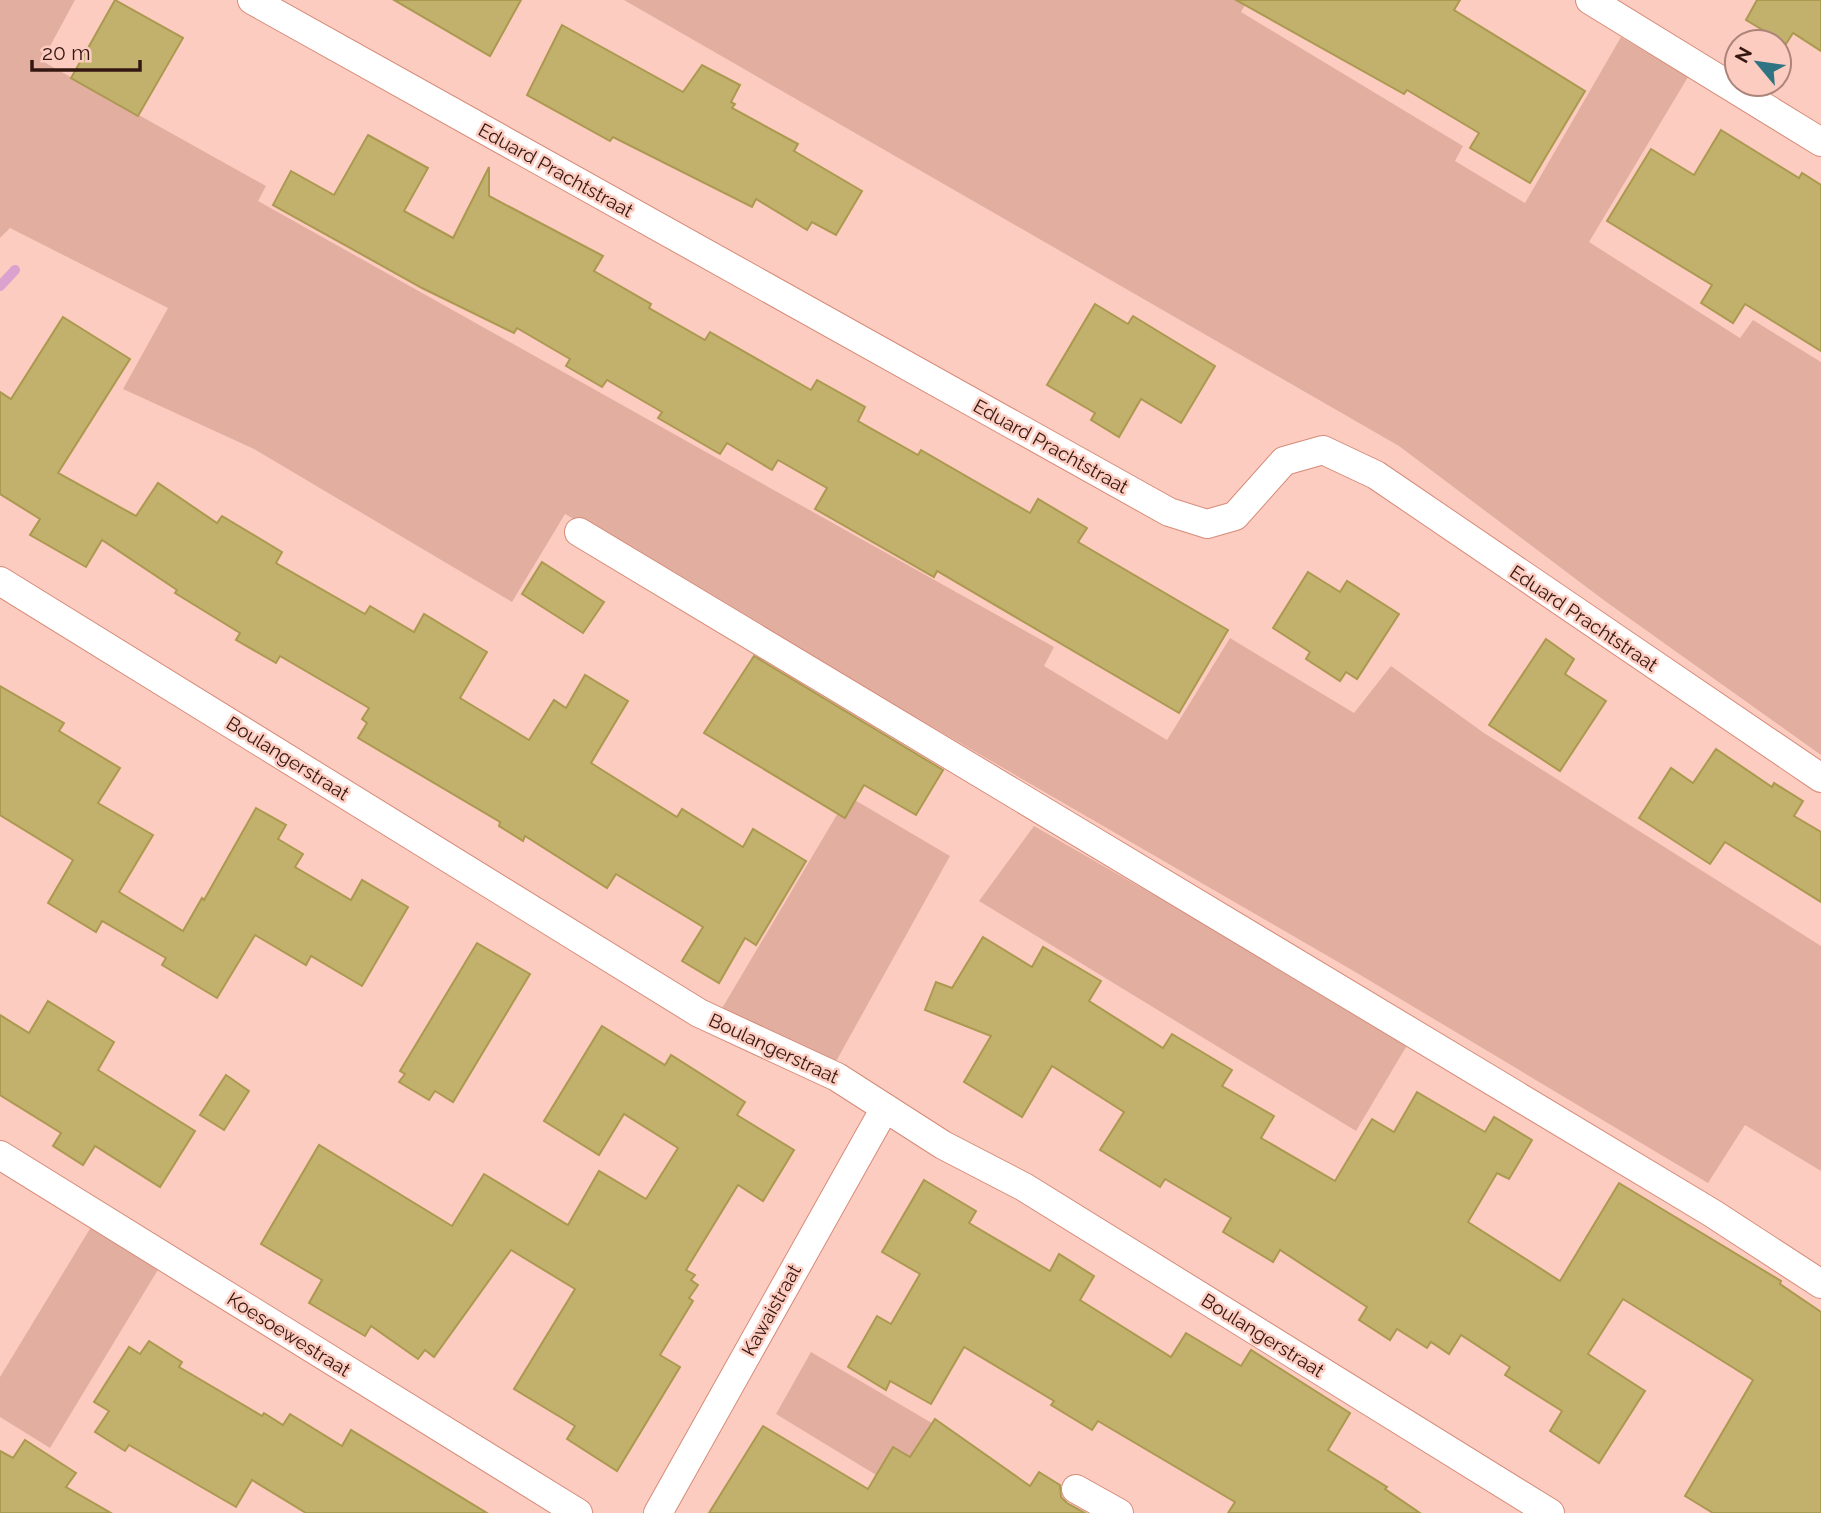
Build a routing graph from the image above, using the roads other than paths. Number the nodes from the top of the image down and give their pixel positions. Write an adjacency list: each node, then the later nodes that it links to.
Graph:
1 (252, 0): 6 (street, Eduard Prachtstraat)
2 (1590, 0): 3 (street)
3 (1821, 142)
4 (579, 532): 9 (street)
5 (0, 581): 7 (street, Boulangerstraat)
6 (1821, 778)
7 (885, 1108): 12 (street, Kawaistraat); 14 (street, Boulangerstraat)
8 (0, 1155): 11 (street, Koesoewestraat)
9 (1821, 1284)
10 (1076, 1489): 13 (street)
11 (578, 1513)
12 (658, 1513)
13 (1119, 1513)
14 (1550, 1513)

